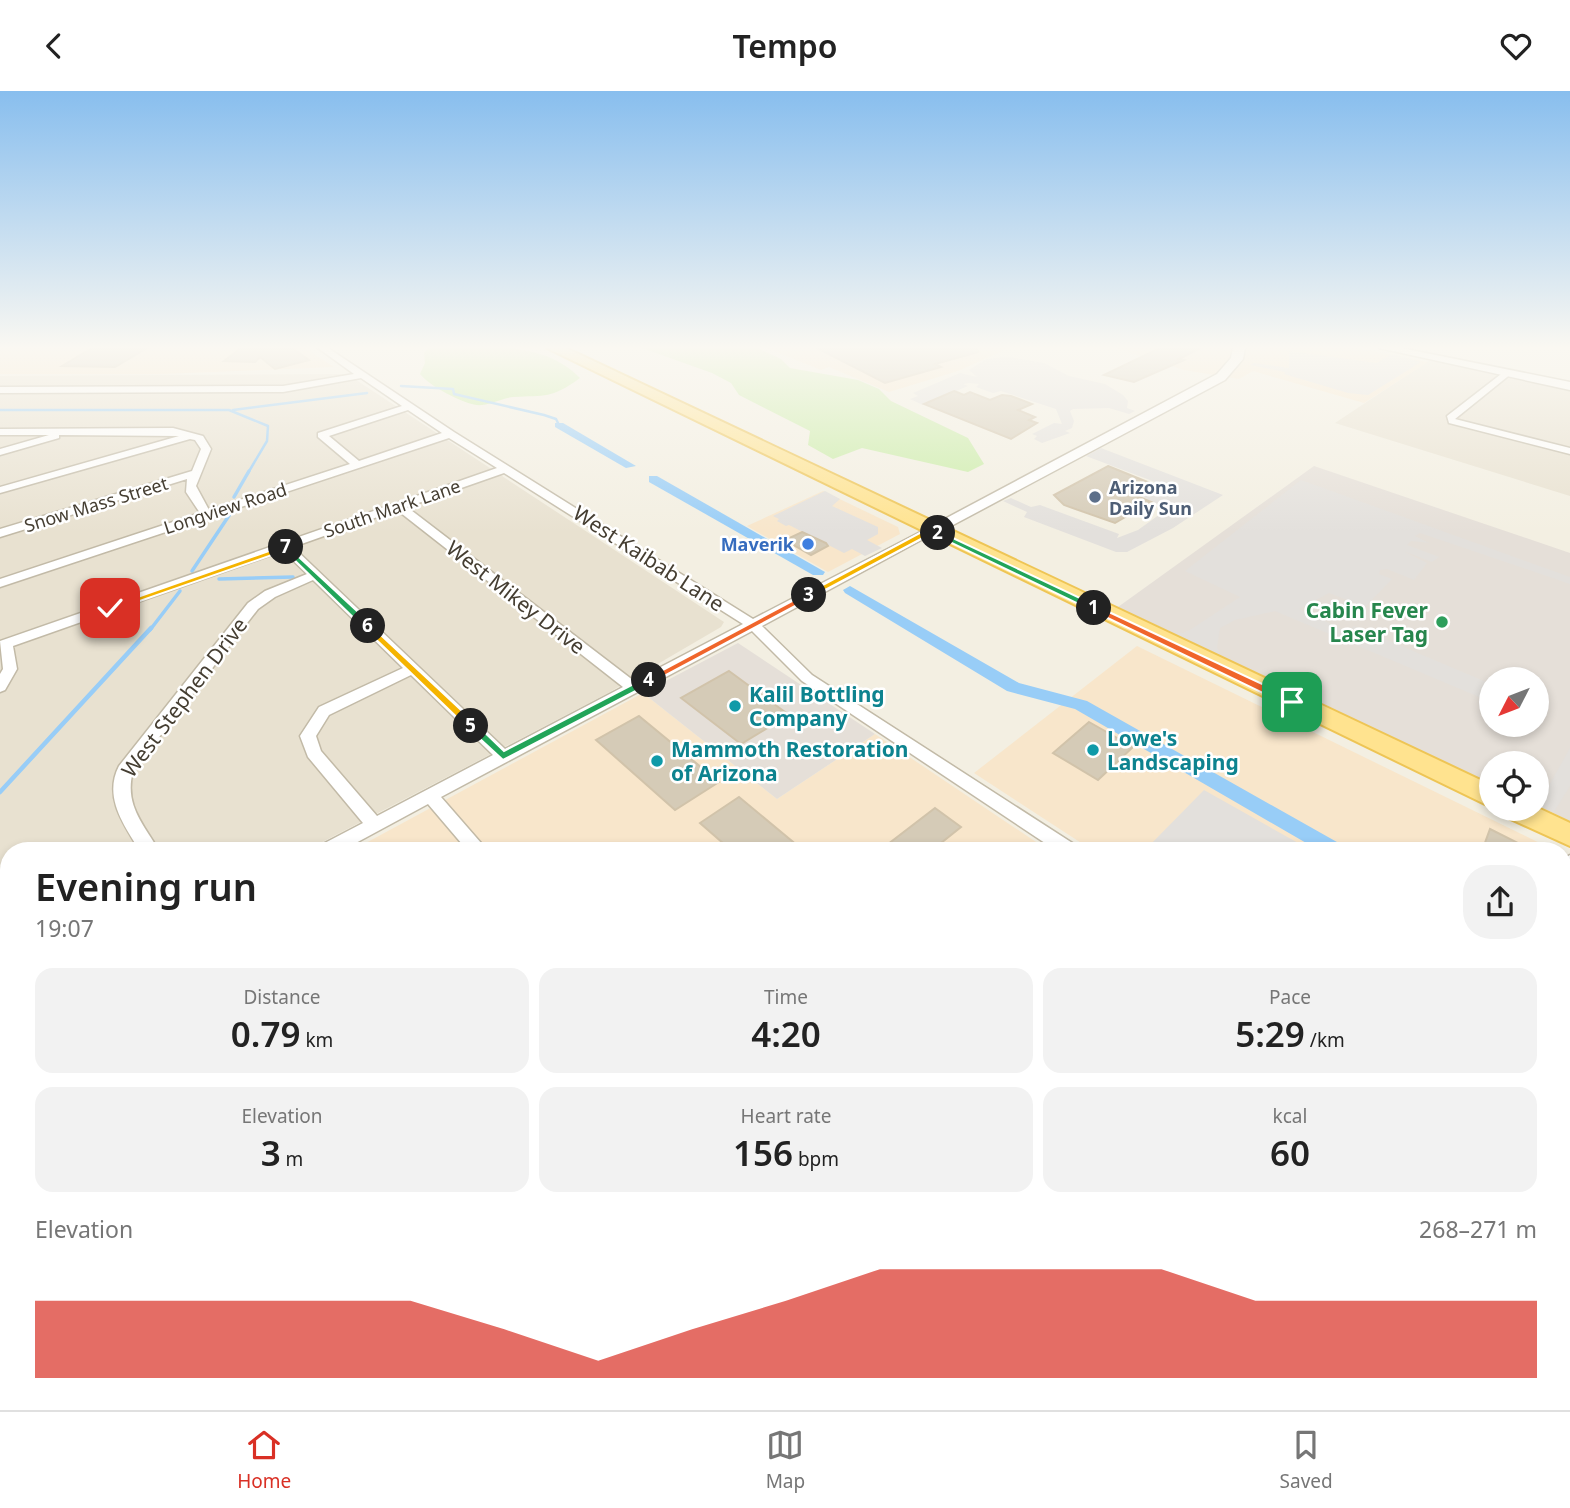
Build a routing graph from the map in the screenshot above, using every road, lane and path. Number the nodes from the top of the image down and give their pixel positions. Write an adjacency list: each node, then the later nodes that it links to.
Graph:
1 (401, 410): 12 (street)
2 (413, 410): 8 (street, West Kaibab Lane)
3 (682, 410): 18 (main road)
4 (1160, 410): 18 (street)
5 (1461, 410): 10 (street)
6 (61, 431): 7 (street); 9 (street); 11 (street)
7 (0, 432)
8 (450, 434): 12 (street, Longview Road); 13 (street, West Kaibab Lane)
9 (191, 435): 14 (street); 15 (street)
10 (1570, 451)
11 (0, 453)
12 (357, 464): 17 (street, Longview Road)
13 (507, 468): 16 (street, South Mark Lane); 23 (street, West Kaibab Lane)
14 (193, 474): 17 (street); 19 (street, Snow Mass Street)
15 (0, 490)
16 (399, 506): 20 (street, South Mark Lane); 27 (street, West Mikey Drive)
17 (206, 514): 22 (street, Longview Road)
18 (932, 530): 23 (street); 29 (main road)
19 (0, 533)
20 (285, 546): 21 (street); 24 (street, South Mark Lane)
21 (315, 575): 25 (street); 34 (street, West Stephen Drive)
22 (0, 583)
23 (753, 625): 27 (street); 37 (street, West Kaibab Lane)
24 (3, 645): 26 (street)
25 (412, 669): 28 (street); 32 (street)
26 (0, 687)
27 (634, 688): 28 (street)
28 (503, 756): 30 (street)
29 (1479, 791)
30 (430, 795): 32 (street); 36 (street)
31 (1540, 821): 33 (main road)
32 (374, 824): 35 (street)
33 (1570, 835)
34 (145, 842)
35 (341, 842)
36 (471, 842)
37 (1057, 842)

